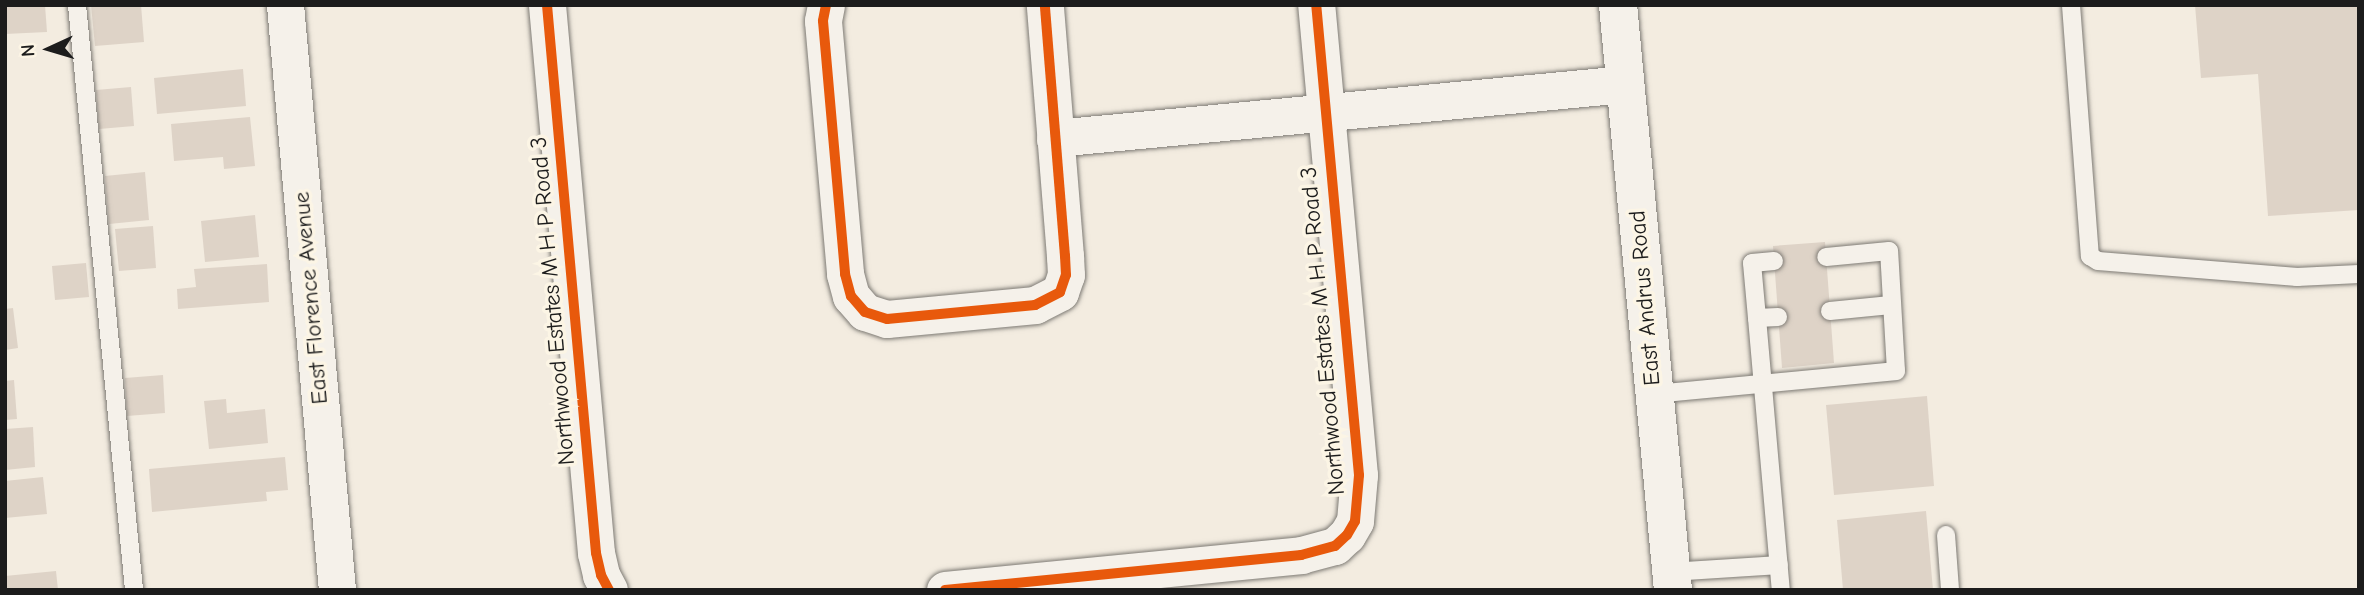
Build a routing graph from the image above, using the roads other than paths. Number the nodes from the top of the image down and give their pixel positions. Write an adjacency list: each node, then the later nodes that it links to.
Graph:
1 (77, 5): 24 (lane)
2 (285, 5): 25 (street, East Florence Avenue)
3 (547, 5): 26 (street, Northwood Estates M H P Road 3)
4 (826, 5): 11 (street)
5 (1045, 5): 11 (street)
6 (1316, 5): 10 (street, Northwood Estates M H P Road 3)
7 (1618, 5): 9 (street, East Andrus Road)
8 (2071, 5): 14 (lane)
9 (1625, 84): 10 (street); 20 (street, East Andrus Road)
10 (1326, 110): 11 (street); 27 (street, Northwood Estates M H P Road 3)
11 (1055, 138)
12 (1826, 257): 15 (lane)
13 (1774, 261): 18 (lane)
14 (2359, 274)
15 (1891, 306): 16 (lane); 19 (lane)
16 (1830, 311)
17 (1778, 317): 18 (lane)
18 (1757, 318): 19 (lane)
19 (1764, 383): 20 (lane); 22 (lane)
20 (1654, 394): 23 (street, East Andrus Road)
21 (1946, 535): 29 (lane)
22 (1779, 565): 23 (lane); 28 (lane)
23 (1672, 581)
24 (134, 590)
25 (337, 590)
26 (609, 590)
27 (944, 590)
28 (1782, 590)
29 (1950, 590)

